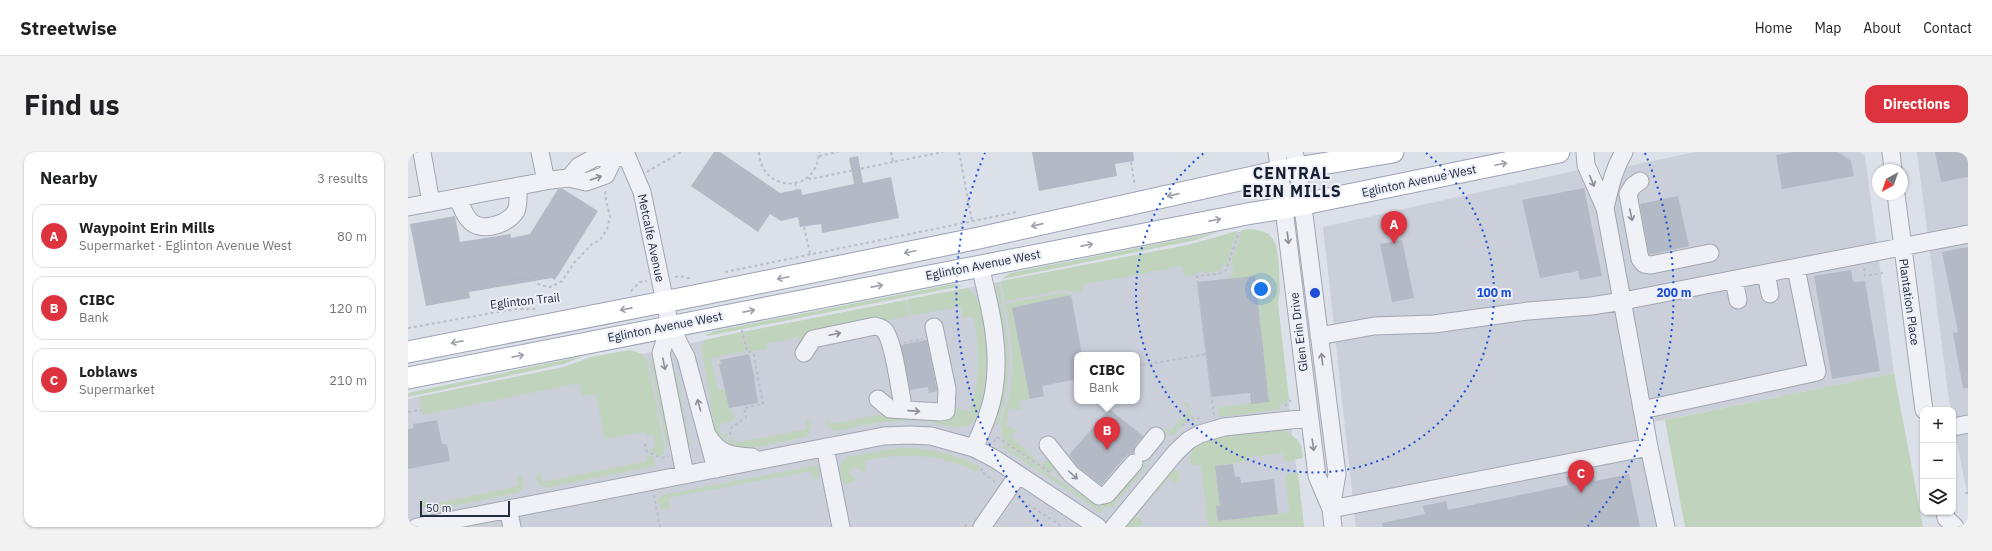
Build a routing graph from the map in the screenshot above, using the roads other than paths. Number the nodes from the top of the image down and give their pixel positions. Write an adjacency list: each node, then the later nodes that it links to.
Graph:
1 (422, 152): 16 (street)
2 (540, 152): 11 (street)
3 (1393, 152): 9 (main road, Eglinton Avenue West)
4 (1558, 152): 17 (main road, Eglinton Avenue West, one-way to 4)
5 (1586, 152): 19 (street, one-way to 19)
6 (1624, 152): 19 (street)
7 (1890, 152): 10 (street)
8 (621, 155): 11 (street); 30 (street, Metcalfe Avenue)
9 (1287, 161): 17 (street, Glen Erin Drive); 30 (main road, Eglinton Avenue West, one-way to 30)
10 (1892, 164)
11 (546, 181): 13 (street)
12 (1640, 181): 22 (street, one-way to 22)
13 (518, 186): 14 (street); 14 (street)
14 (458, 198): 16 (street)
15 (1897, 200): 21 (street, Plantation Place)
16 (431, 203): 18 (street)
17 (1293, 206): 23 (main road, Eglinton Avenue West, one-way to 17); 33 (street, Glen Erin Drive); 41 (street, Glen Erin Drive, one-way to 41)
18 (408, 207)
19 (1605, 208): 29 (street)
20 (1968, 234): 21 (street)
21 (1902, 247): 24 (street); 39 (street, Plantation Place)
22 (1710, 254)
23 (980, 266): 31 (main road, Eglinton Avenue West, one-way to 23); 49 (street)
24 (1796, 268): 25 (street); 40 (street)
25 (1766, 273): 26 (street); 27 (street)
26 (1734, 280): 28 (street); 29 (street)
27 (1770, 294)
28 (1738, 300)
29 (1623, 301): 33 (street); 40 (street)
30 (665, 302): 31 (street, Metcalfe Avenue); 34 (main road, Eglinton Avenue West, one-way to 34)
31 (670, 326): 36 (main road, Eglinton Avenue West, one-way to 31); 44 (street, one-way to 31); 52 (street, one-way to 52)
32 (930, 333): 37 (street, one-way to 32)
33 (1320, 336): 55 (street, Glen Erin Drive, one-way to 33)
34 (408, 352)
35 (804, 353): 38 (street, one-way to 38)
36 (408, 378)
37 (878, 399)
38 (902, 400)
39 (1924, 407)
40 (1642, 410): 47 (street)
41 (1309, 418): 55 (street, Glen Erin Drive, one-way to 55); 61 (street)
42 (1968, 424): 43 (street)
43 (1956, 426)
44 (706, 432): 50 (street); 51 (street)
45 (1156, 436): 46 (street, one-way to 45)
46 (1048, 445)
47 (1649, 446): 55 (street); 63 (street)
48 (825, 448): 49 (street); 50 (street); 58 (street)
49 (974, 448): 53 (street)
50 (772, 458): 51 (street)
51 (716, 469): 52 (street)
52 (685, 475): 54 (street)
53 (1018, 475): 59 (street); 60 (street)
54 (508, 509): 56 (street); 57 (street)
55 (1331, 509): 62 (street, Glen Erin Drive)
56 (417, 527)
57 (512, 527)
58 (841, 527)
59 (982, 527)
60 (1098, 527)
61 (1114, 527)
62 (1333, 527)
63 (1666, 527)

